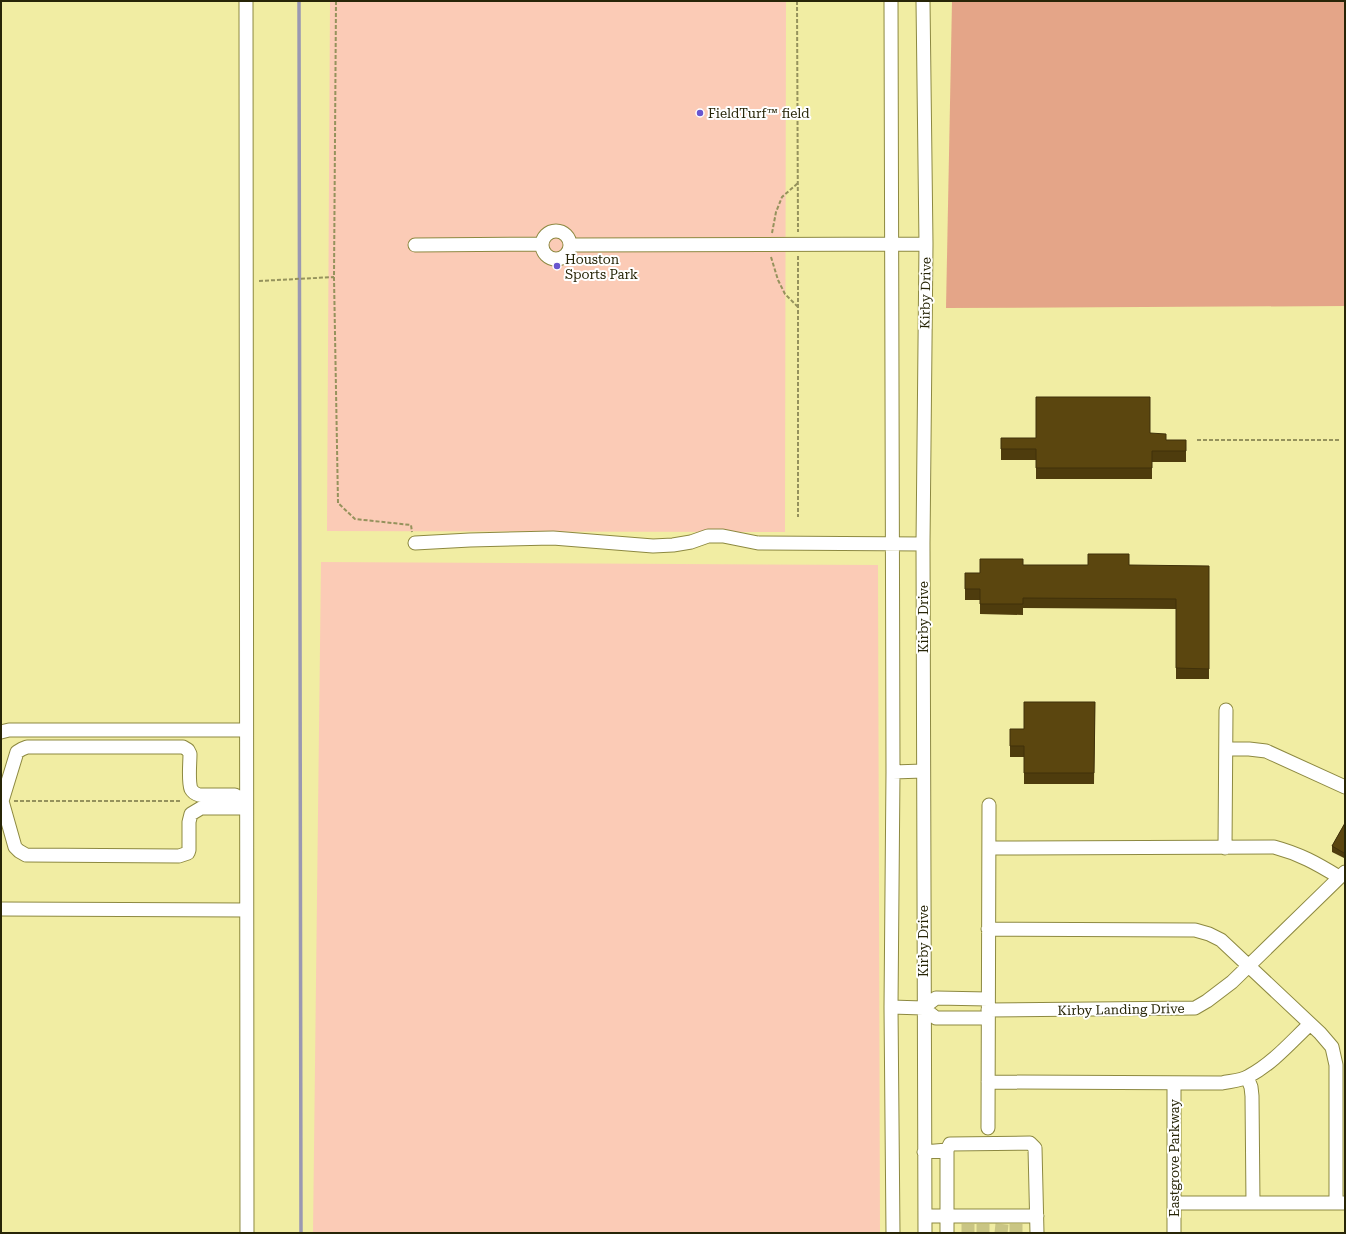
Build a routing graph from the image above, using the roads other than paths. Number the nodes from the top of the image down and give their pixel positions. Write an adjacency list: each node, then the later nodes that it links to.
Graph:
1 (246, 1): 13 (street)
2 (891, 1): 5 (street)
3 (923, 1): 6 (street, Kirby Drive)
4 (542, 244): 7 (street); 8 (street); 8 (street)
5 (892, 244): 6 (street); 8 (street); 10 (street)
6 (926, 244): 11 (street, Kirby Drive)
7 (415, 245)
8 (570, 245)
9 (415, 543): 10 (street)
10 (892, 544): 11 (street); 17 (street)
11 (923, 544): 16 (street, Kirby Drive)
12 (1226, 710): 15 (street)
13 (246, 730): 14 (street); 20 (street)
14 (1, 732)
15 (1226, 749): 18 (street); 23 (street)
16 (923, 771): 17 (street); 30 (street, Kirby Drive)
17 (893, 772): 29 (street)
18 (1345, 787)
19 (2, 801): 20 (street); 20 (street)
20 (244, 802): 26 (street)
21 (988, 805): 22 (street)
22 (988, 848): 23 (street); 27 (street)
23 (1225, 848): 24 (street)
24 (1342, 874): 28 (street, Kirby Landing Drive)
25 (1, 909): 26 (street)
26 (246, 910): 45 (street)
27 (988, 929): 28 (street); 31 (street)
28 (1248, 966): 31 (street, Kirby Landing Drive); 32 (street)
29 (891, 1008): 30 (street); 46 (street)
30 (923, 1008): 31 (street, Kirby Landing Drive); 31 (street, Kirby Landing Drive); 38 (street, Kirby Drive)
31 (988, 1009): 34 (street)
32 (1310, 1024): 33 (street); 41 (street)
33 (1247, 1077): 35 (street); 40 (street)
34 (988, 1082): 35 (street); 36 (street)
35 (1174, 1084): 39 (street, Eastgrove Parkway)
36 (988, 1128)
37 (947, 1150): 38 (street); 42 (street); 44 (street)
38 (924, 1152): 43 (street, Kirby Drive)
39 (1174, 1203): 40 (street); 50 (street, Eastgrove Parkway)
40 (1253, 1203): 41 (street)
41 (1341, 1203)
42 (947, 1215): 43 (street); 44 (street); 48 (street)
43 (924, 1216): 47 (street, Kirby Drive)
44 (1037, 1216): 49 (street)
45 (247, 1233)
46 (893, 1233)
47 (925, 1233)
48 (947, 1233)
49 (1037, 1233)
50 (1174, 1233)

